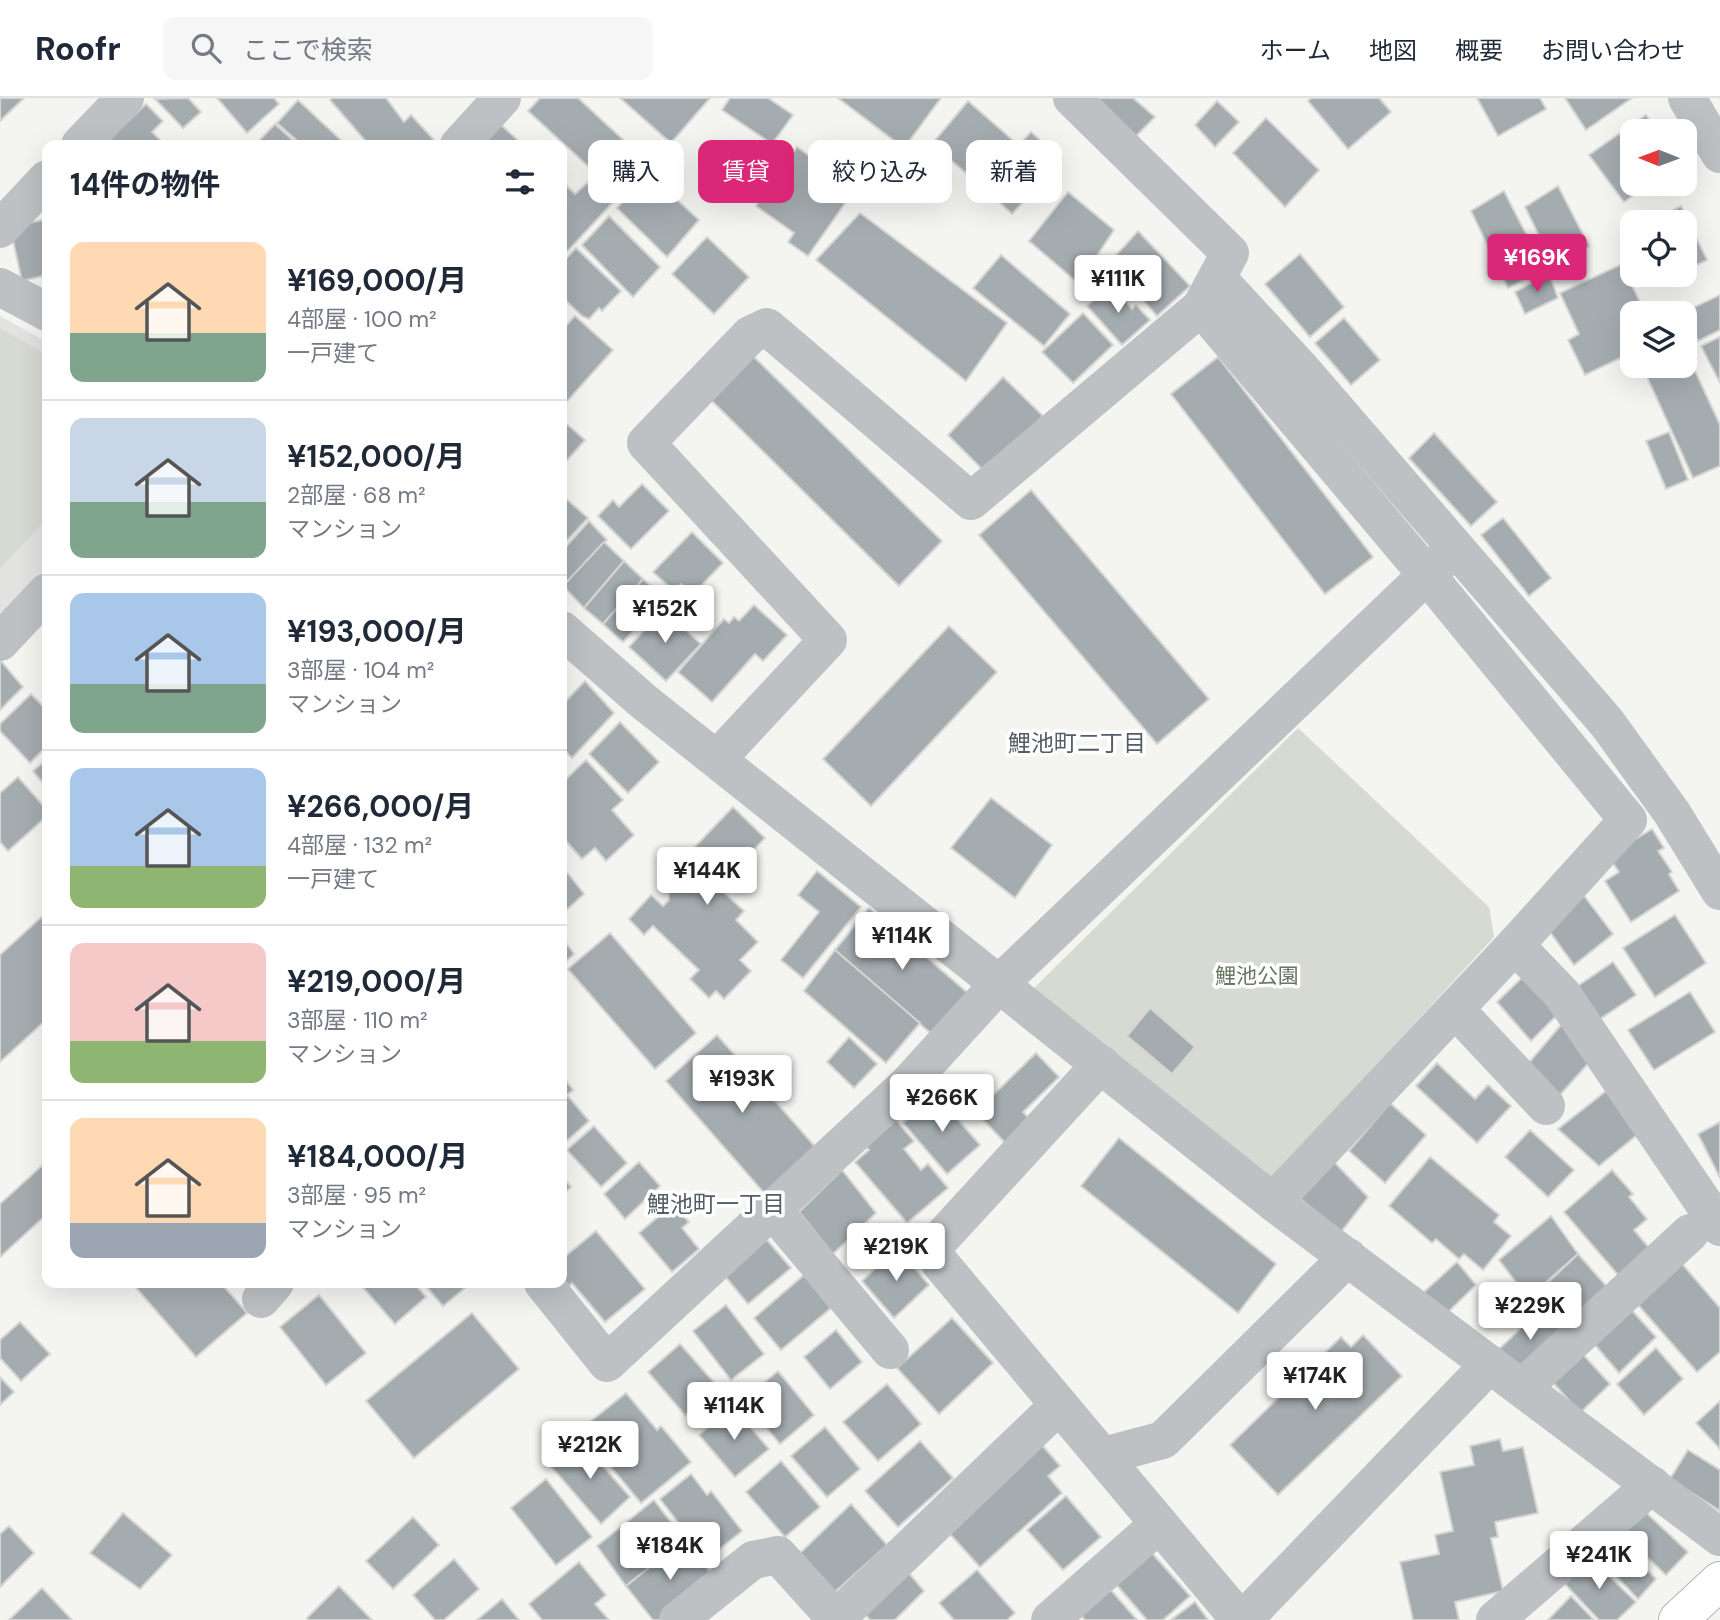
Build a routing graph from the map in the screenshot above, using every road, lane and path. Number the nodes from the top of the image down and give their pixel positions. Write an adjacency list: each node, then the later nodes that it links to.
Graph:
1 (125, 98): 5 (street)
2 (502, 98): 6 (street)
3 (1072, 98): 11 (street)
4 (1687, 98): 7 (street)
5 (85, 140)
6 (464, 140)
7 (1720, 154)
8 (42, 184): 9 (street)
9 (0, 229)
10 (0, 287): 12 (street)
11 (1209, 293): 13 (street); 14 (street); 18 (street)
12 (42, 310)
13 (1455, 548): 14 (street); 19 (street)
14 (1427, 575): 20 (street); 21 (street)
15 (42, 597): 17 (street)
16 (567, 634): 18 (street)
17 (0, 642)
18 (717, 760): 21 (street)
19 (1720, 891)
20 (1515, 945): 22 (street); 27 (street)
21 (999, 984): 23 (street); 26 (street)
22 (1455, 1009): 24 (street); 25 (street)
23 (1101, 1064): 25 (street); 33 (street)
24 (1546, 1106)
25 (1273, 1202): 28 (street)
26 (772, 1209): 29 (street); 30 (street)
27 (1705, 1230): 32 (street)
28 (1348, 1257): 31 (street); 34 (street)
29 (547, 1288)
30 (890, 1350)
31 (1490, 1364): 32 (street); 42 (street)
32 (1522, 1388): 35 (street)
33 (1059, 1405): 34 (street); 39 (street)
34 (1103, 1456): 36 (street)
35 (1652, 1485): 37 (street); 43 (street)
36 (1159, 1524): 41 (street); 42 (street)
37 (1720, 1536)
38 (1720, 1581): 44 (main road)
39 (803, 1608): 40 (street)
40 (678, 1620)
41 (1050, 1620)
42 (1242, 1620)
43 (1495, 1620)
44 (1678, 1620)

